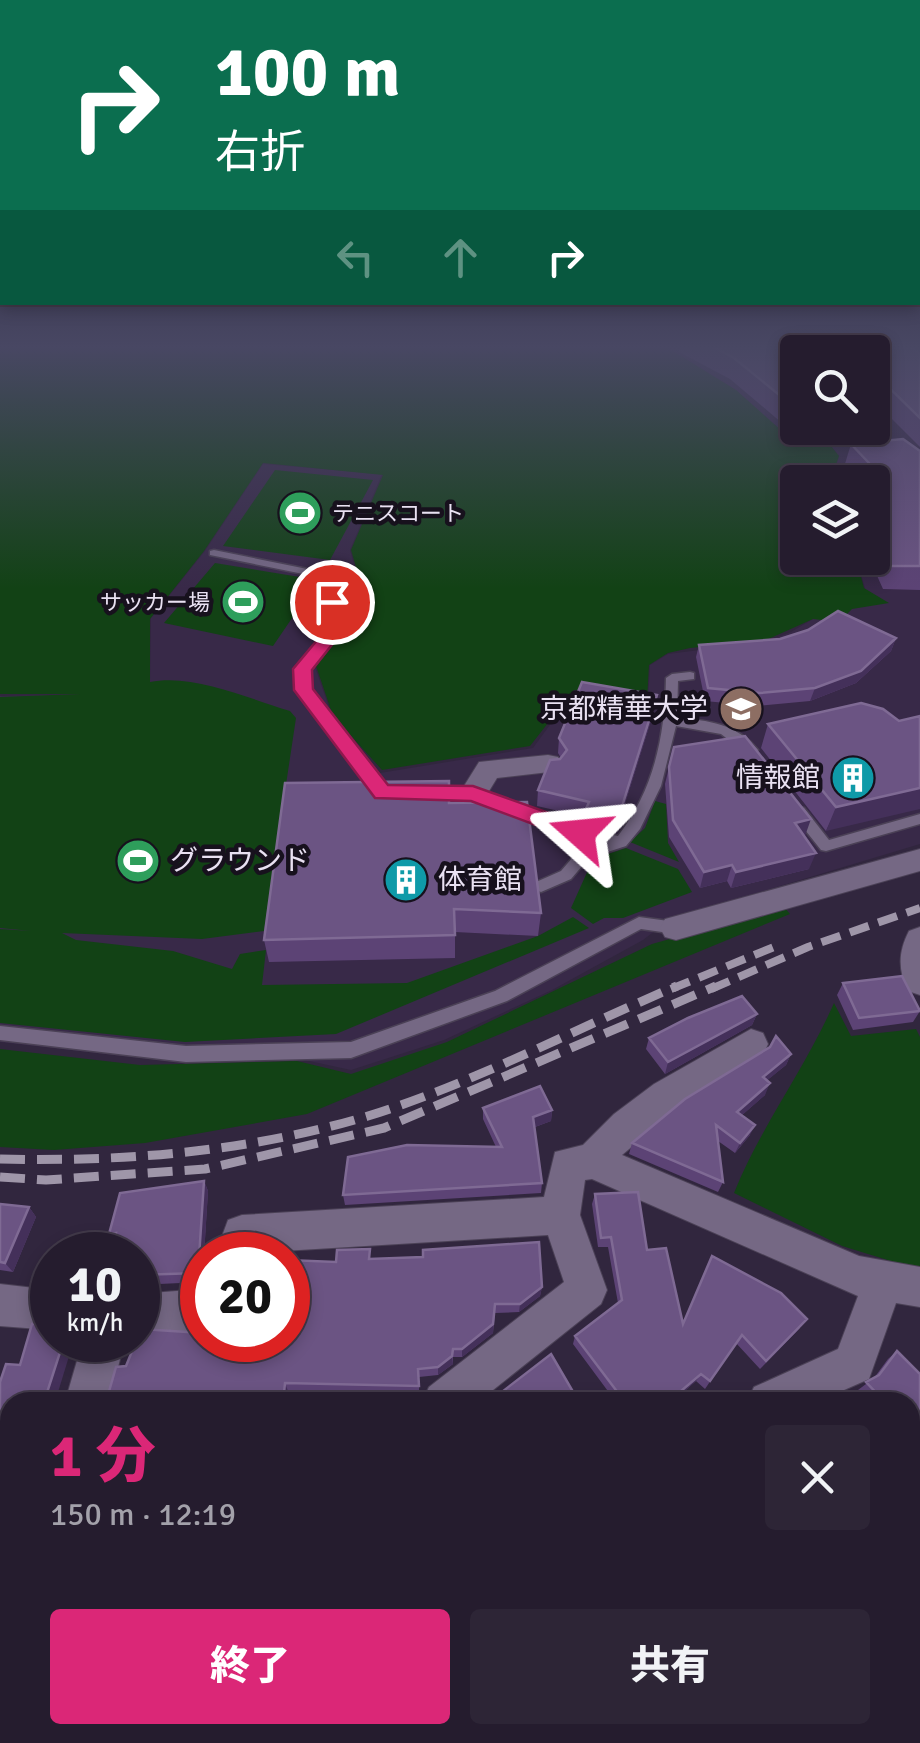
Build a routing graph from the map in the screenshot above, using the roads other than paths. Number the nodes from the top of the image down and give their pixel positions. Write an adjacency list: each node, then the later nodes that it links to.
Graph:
1 (214, 554): 6 (lane)
2 (690, 676): 3 (lane)
3 (673, 722): 5 (lane); 13 (lane)
4 (548, 764): 10 (street)
5 (767, 770)
6 (382, 792): 7 (lane); 8 (lane)
7 (363, 793)
8 (400, 793)
9 (418, 793): 10 (lane)
10 (473, 794): 13 (lane)
11 (790, 800): 12 (lane)
12 (920, 819)
13 (621, 842): 15 (lane)
14 (920, 860): 16 (street)
15 (541, 886)
16 (676, 928): 19 (lane)
17 (920, 940): 18 (street)
18 (920, 981)
19 (0, 1033)
20 (751, 1044): 21 (street)
21 (593, 1161): 22 (street); 24 (street)
22 (561, 1215): 23 (street); 29 (street)
23 (276, 1232)
24 (902, 1284): 30 (street)
25 (0, 1305): 26 (street)
26 (30, 1308)
27 (98, 1362): 28 (street)
28 (90, 1392)
29 (457, 1392)
30 (791, 1392)

